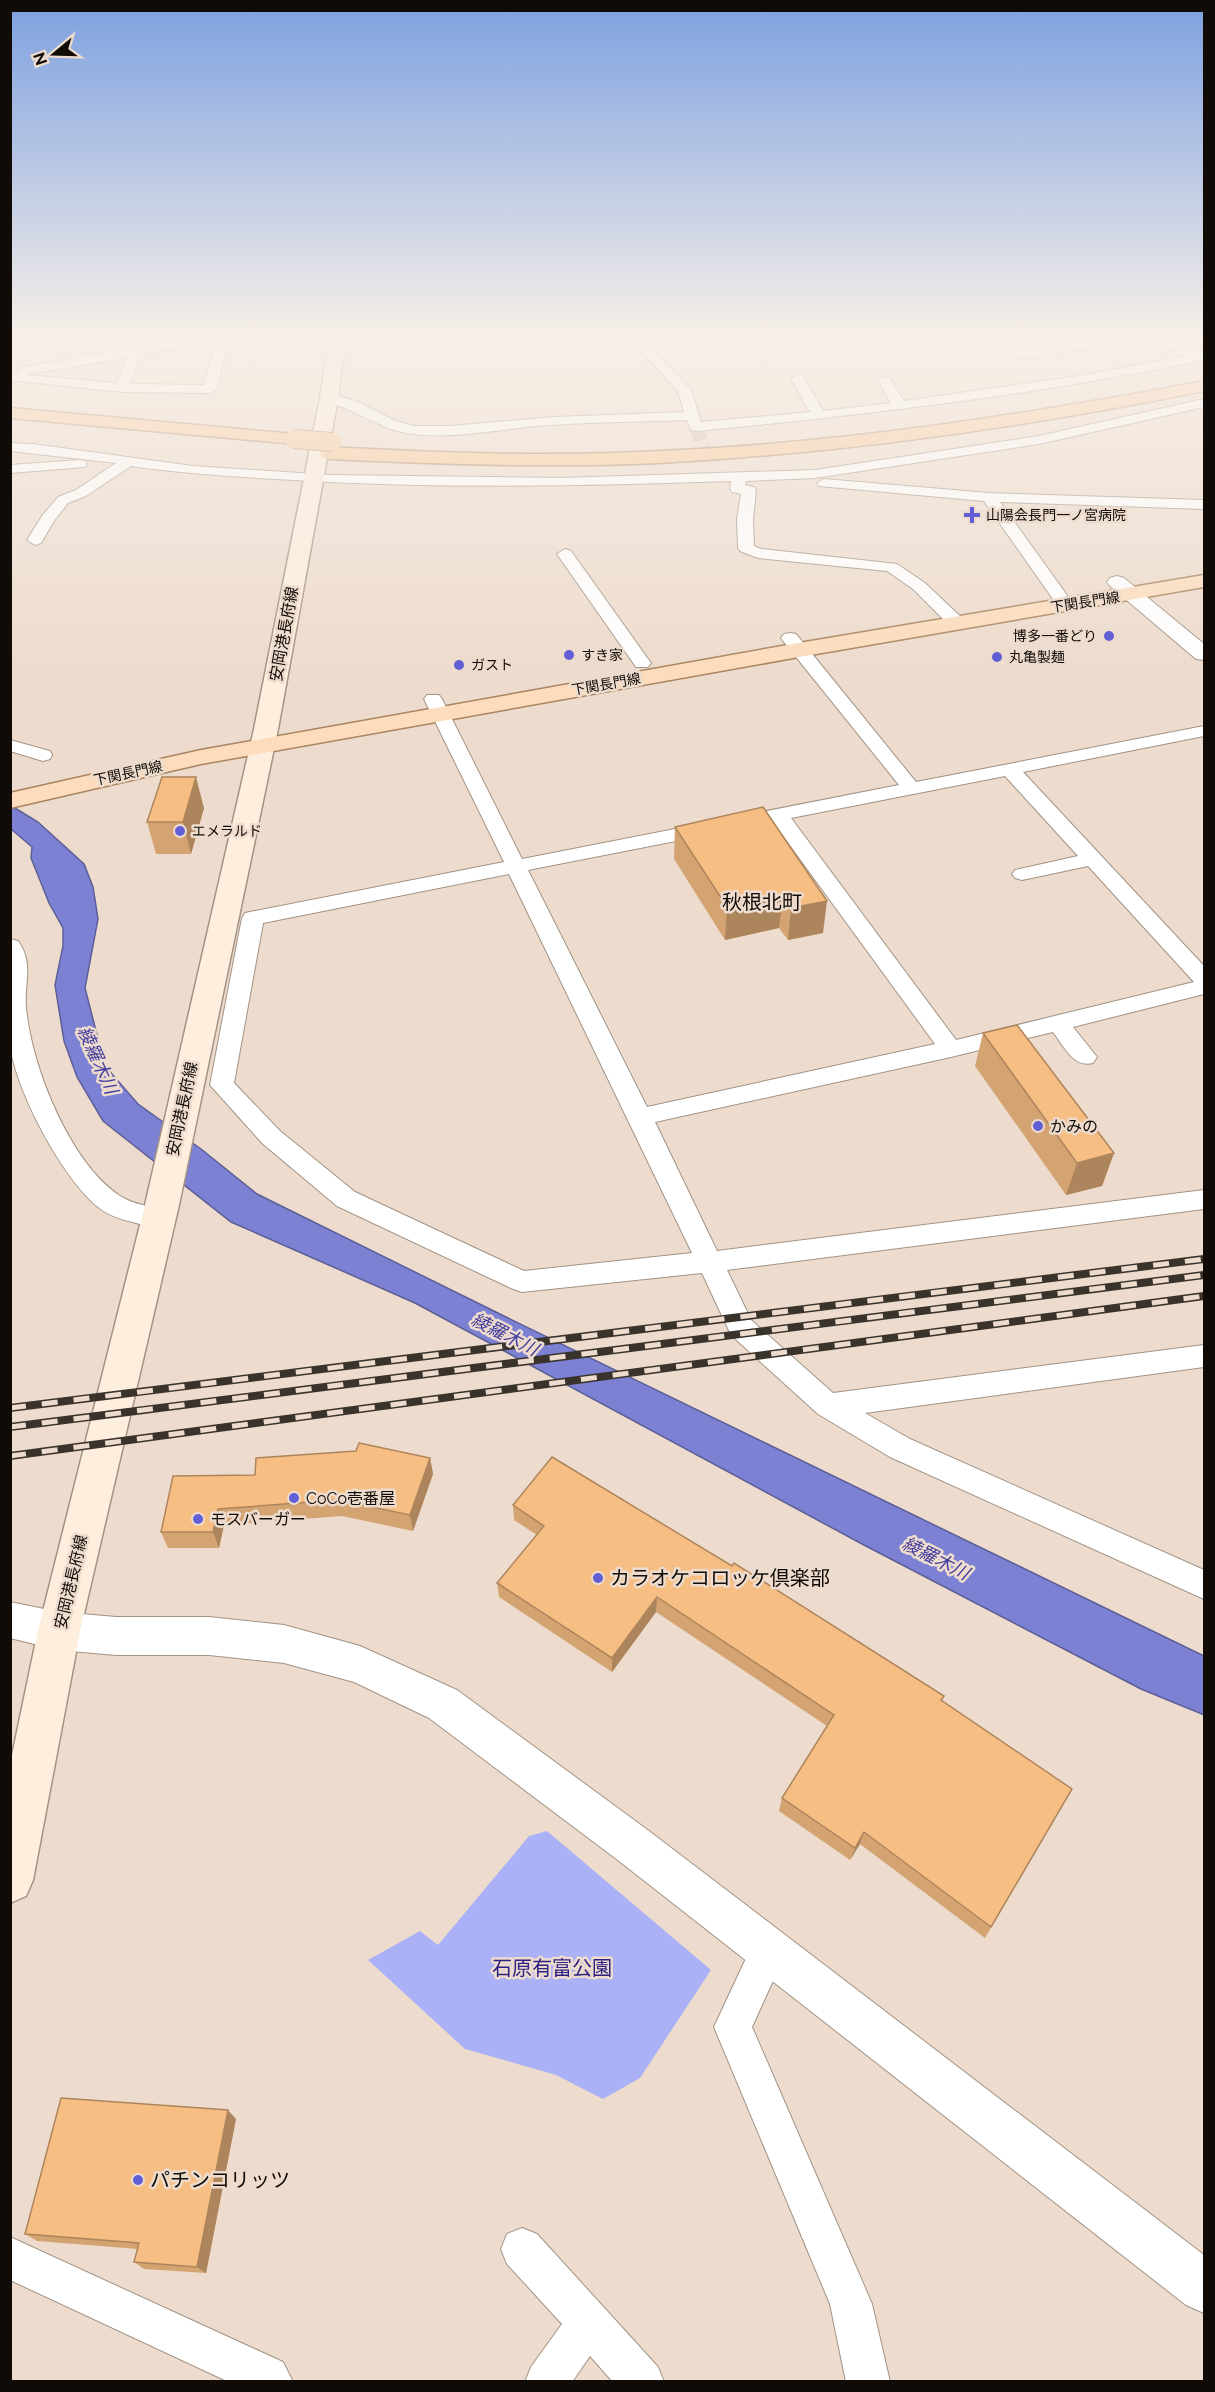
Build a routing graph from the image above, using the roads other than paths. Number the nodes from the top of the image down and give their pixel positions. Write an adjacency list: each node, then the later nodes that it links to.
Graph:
1 (10, 447): 8 (street)
2 (319, 447): 10 (main road, 安岡港長府線)
3 (326, 447): 4 (highway)
4 (331, 447): 5 (highway); 6 (highway)
5 (671, 447)
6 (810, 447)
7 (995, 447): 11 (street)
8 (129, 461): 9 (street); 10 (street); 14 (street)
9 (10, 469)
10 (313, 477): 11 (street); 26 (main road, 安岡港長府線)
11 (747, 478): 12 (street); 20 (street)
12 (989, 497): 13 (street); 19 (street)
13 (1204, 505)
14 (35, 540)
15 (565, 554): 23 (street)
16 (1204, 568): 18 (main road, 下関長門線)
17 (1204, 581): 18 (main road, 下関長門線)
18 (1124, 588): 19 (main road, 下関長門線); 22 (street)
19 (1062, 598): 20 (main road, 下関長門線)
20 (952, 617): 21 (main road, 下関長門線)
21 (795, 644): 23 (main road, 下関長門線); 24 (main road, 下関長門線); 31 (street)
22 (1204, 654)
23 (642, 663): 24 (main road, 下関長門線)
24 (437, 706): 26 (main road, 下関長門線); 35 (street)
25 (1204, 731): 29 (street)
26 (263, 738): 30 (main road, 下関長門線); 32 (main road, 下関長門線); 45 (main road, 安岡港長府線)
27 (10, 745): 28 (street)
28 (43, 755)
29 (1010, 770): 31 (street); 34 (street)
30 (10, 782)
31 (911, 788): 33 (street)
32 (10, 801)
33 (778, 815): 35 (street); 41 (street)
34 (1093, 859): 36 (street); 38 (street)
35 (515, 866): 43 (street); 46 (street)
36 (1022, 874)
37 (10, 946): 45 (street)
38 (1204, 979)
39 (1204, 987): 40 (street)
40 (1058, 1023): 41 (street); 42 (street)
41 (951, 1049): 43 (street)
42 (1085, 1057)
43 (640, 1116): 46 (street)
44 (1204, 1199): 46 (street)
45 (160, 1211): 51 (main road, 安岡港長府線)
46 (708, 1262): 48 (street)
47 (1204, 1356): 48 (street)
48 (828, 1406): 49 (street)
49 (1204, 1585)
50 (10, 1620): 51 (street)
51 (59, 1631): 52 (main road, 安岡港長府線); 53 (street)
52 (10, 1880)
53 (769, 1950): 56 (street); 61 (street)
54 (522, 2249): 57 (street)
55 (10, 2258): 58 (street)
56 (1204, 2287)
57 (588, 2323): 59 (street); 60 (street)
58 (272, 2382)
59 (546, 2382)
60 (643, 2382)
61 (868, 2382)

